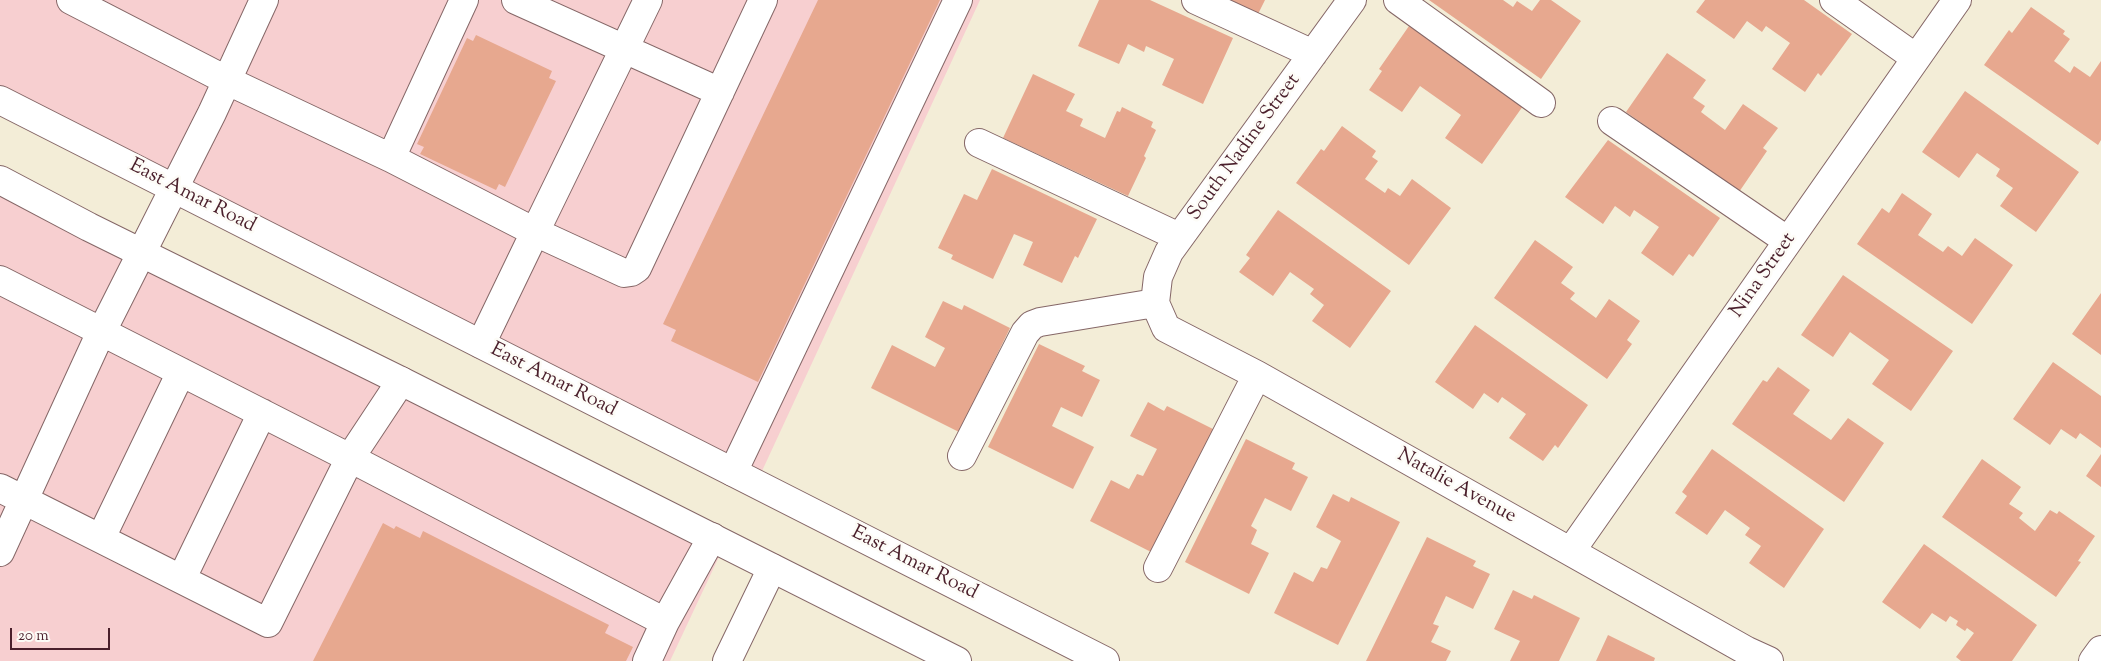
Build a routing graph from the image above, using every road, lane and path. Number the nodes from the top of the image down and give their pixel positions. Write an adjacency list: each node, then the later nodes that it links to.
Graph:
1 (71, 0): 16 (main road)
2 (264, 0): 16 (main road)
3 (464, 0): 22 (main road)
4 (516, 0): 13 (main road)
5 (648, 0): 13 (main road)
6 (763, 0): 17 (main road)
7 (958, 0): 39 (main road)
8 (1196, 0): 14 (main road)
9 (1352, 0): 14 (main road, South Nadine Street)
10 (1398, 0): 19 (main road)
11 (1834, 0): 15 (main road)
12 (1957, 0): 15 (main road, Nina Street)
13 (624, 49): 17 (main road); 25 (main road)
14 (1313, 54): 26 (main road, South Nadine Street)
15 (1916, 58): 27 (main road, Nina Street)
16 (228, 81): 22 (main road); 24 (main road)
17 (720, 92): 25 (main road)
18 (0, 100): 24 (main road, East Amar Road)
19 (1541, 103)
20 (1612, 121): 27 (main road)
21 (979, 143): 26 (main road)
22 (391, 158): 25 (main road)
23 (0, 180): 28 (main road)
24 (174, 188): 28 (main road); 32 (main road, East Amar Road)
25 (535, 232): 32 (main road)
26 (1179, 237): 30 (main road, South Nadine Street)
27 (1788, 241): 44 (main road, Nina Street)
28 (141, 253): 31 (main road); 35 (main road)
29 (0, 280): 31 (main road)
30 (1155, 303): 34 (main road, Natalie Avenue); 37 (main road)
31 (98, 339): 33 (main road); 41 (main road)
32 (481, 344): 39 (main road, East Amar Road)
33 (181, 372): 36 (main road); 43 (main road)
34 (1257, 375): 44 (main road, Natalie Avenue); 47 (main road)
35 (401, 381): 38 (main road); 42 (main road)
36 (262, 413): 38 (main road); 48 (main road)
37 (962, 456)
38 (350, 458): 48 (main road); 49 (main road)
39 (733, 472): 55 (main road, East Amar Road)
40 (0, 488): 41 (main road)
41 (24, 500): 43 (main road); 45 (main road)
42 (712, 537): 46 (main road); 49 (main road)
43 (101, 538): 48 (main road)
44 (1571, 551): 51 (main road, Natalie Avenue)
45 (0, 552)
46 (772, 568): 53 (main road); 54 (main road)
47 (1158, 568)
48 (182, 578)
49 (665, 622): 52 (main road)
50 (2101, 650): 56 (main road)
51 (1752, 658)
52 (647, 661)
53 (727, 661)
54 (957, 661)
55 (1106, 661)
56 (2094, 661)

